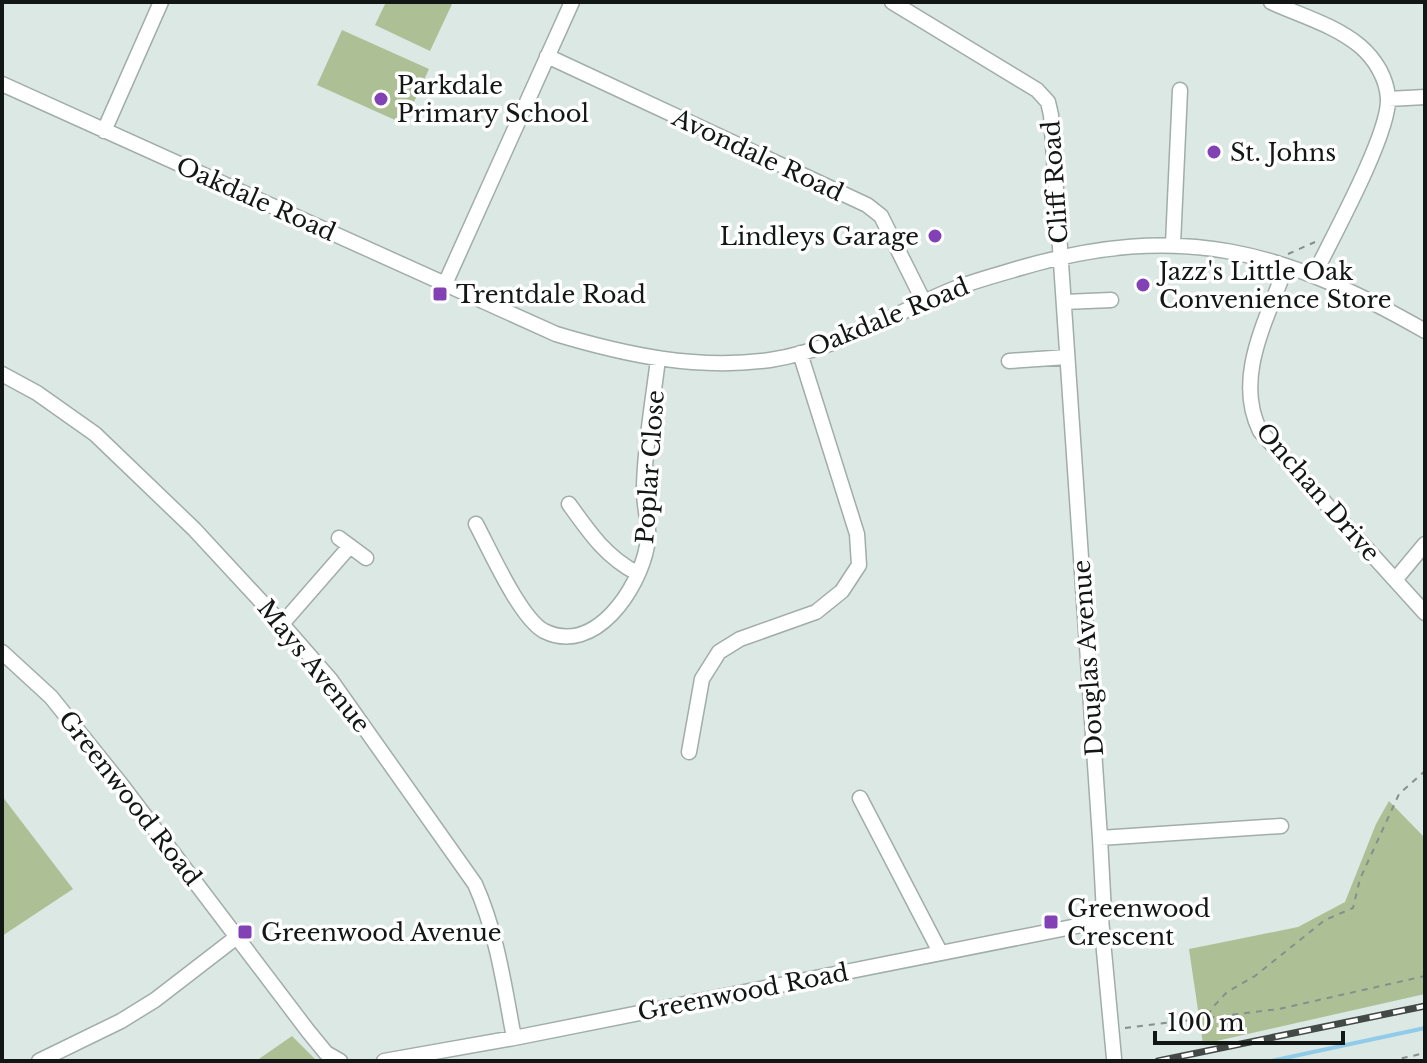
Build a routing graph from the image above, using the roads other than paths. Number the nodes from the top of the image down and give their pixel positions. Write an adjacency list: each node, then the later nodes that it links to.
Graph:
1 (161, 2): 10 (street)
2 (572, 2): 5 (street)
3 (892, 2): 12 (street, Cliff Road)
4 (1271, 2): 9 (street)
5 (547, 56): 15 (street); 17 (street, Avondale Road)
6 (2, 84): 10 (street, Oakdale Road)
7 (1180, 90): 11 (street)
8 (1425, 97): 9 (street)
9 (1388, 99): 14 (street)
10 (104, 131): 15 (street, Oakdale Road)
11 (1173, 244): 12 (street, Oakdale Road); 13 (street, Oakdale Road)
12 (1061, 256): 17 (street, Oakdale Road); 18 (street, Douglas Avenue)
13 (1286, 266): 14 (street, Oakdale Road); 30 (street, Onchan Drive)
14 (1314, 275): 19 (street, Oakdale Road)
15 (445, 284): 22 (street, Oakdale Road)
16 (1111, 300): 18 (street)
17 (924, 302): 20 (street, Oakdale Road)
18 (1064, 302): 21 (street, Douglas Avenue)
19 (1425, 331)
20 (800, 353): 22 (street, Oakdale Road); 34 (street)
21 (1067, 357): 23 (street); 37 (street, Douglas Avenue)
22 (658, 359): 29 (street, Poplar Close)
23 (1009, 361)
24 (2, 374): 32 (street, Mays Avenue)
25 (569, 504): 29 (street, Poplar Close)
26 (476, 524): 29 (street, Poplar Close)
27 (1425, 544): 30 (street)
28 (366, 558): 32 (street)
29 (637, 573)
30 (1395, 580): 31 (street, Onchan Drive)
31 (1425, 613)
32 (282, 624): 41 (street, Mays Avenue)
33 (2, 652): 39 (street, Greenwood Road)
34 (689, 752)
35 (860, 798): 40 (street)
36 (1281, 826): 37 (street)
37 (1100, 838): 38 (street, Douglas Avenue)
38 (1101, 919): 40 (street, Greenwood Road); 42 (street, Douglas Avenue)
39 (238, 936): 43 (street); 44 (street, Greenwood Road)
40 (940, 952): 41 (street, Greenwood Road)
41 (514, 1038): 45 (street, Greenwood Road)
42 (1114, 1058)
43 (39, 1061)
44 (340, 1061)
45 (384, 1061)

